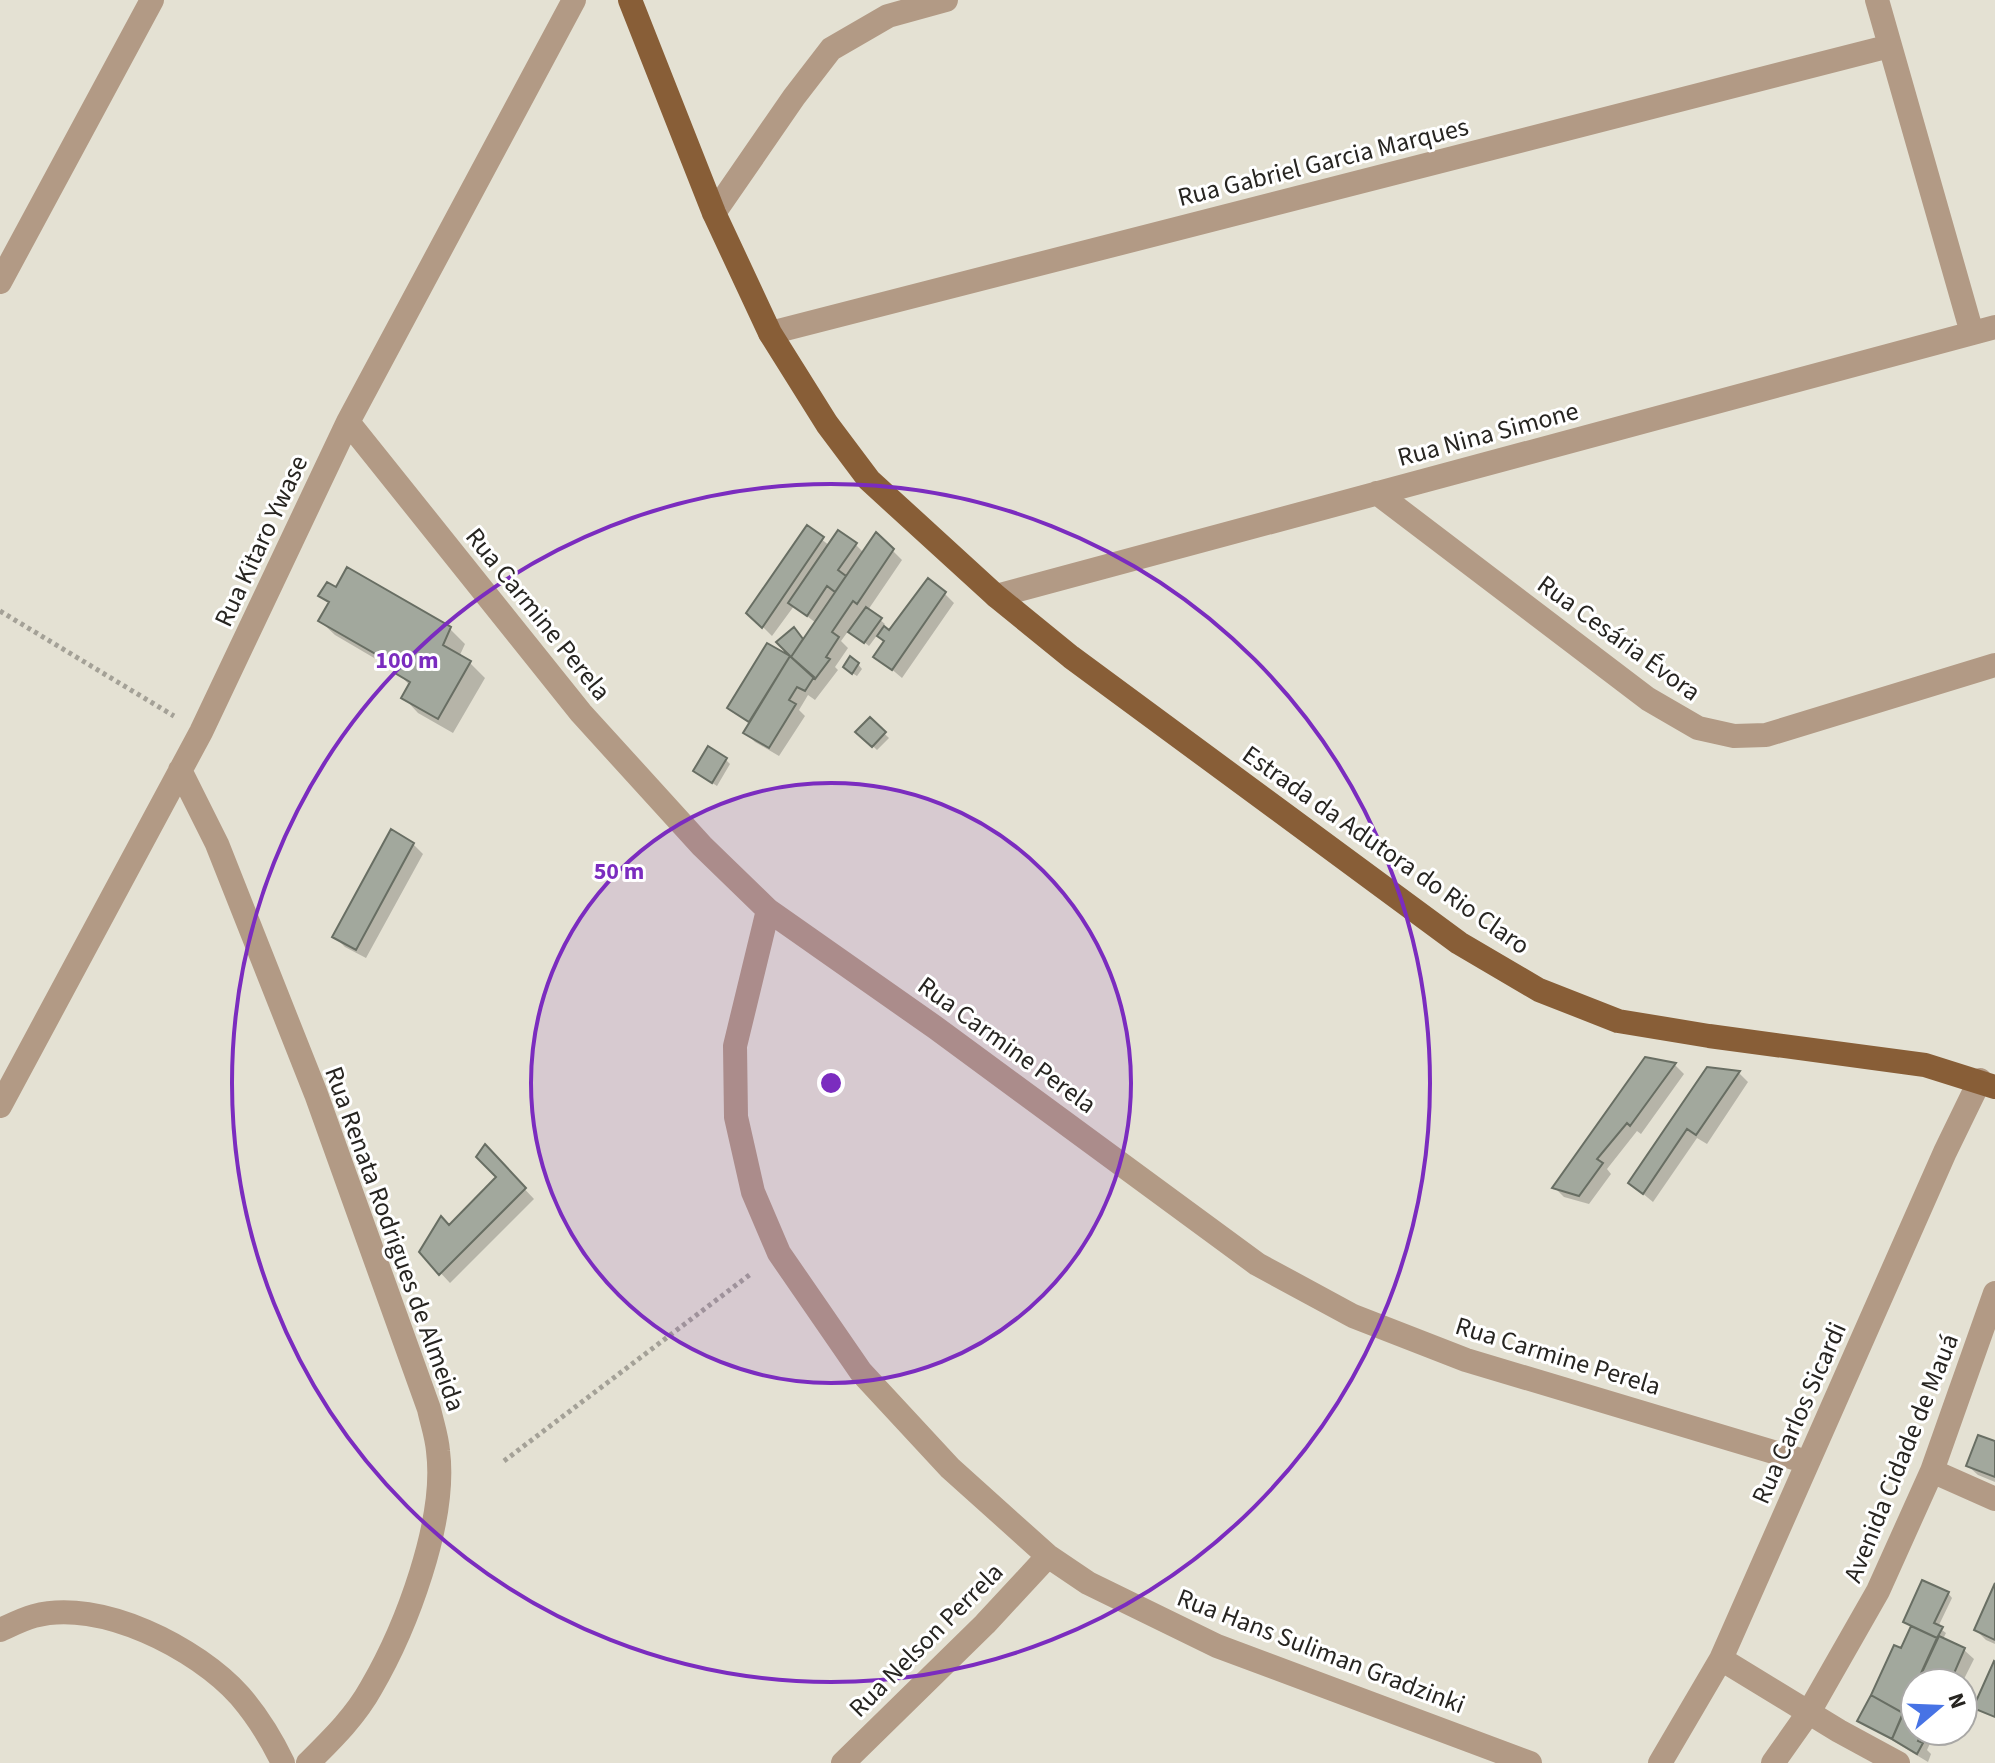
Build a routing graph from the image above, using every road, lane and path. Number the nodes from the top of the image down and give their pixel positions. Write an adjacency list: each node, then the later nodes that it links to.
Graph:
1 (152, 0): 8 (street)
2 (574, 0): 11 (street, Rua Kitaro Ywase)
3 (630, 0): 7 (main road, Estrada da Adutora do Rio Claro)
4 (946, 0): 7 (street)
5 (1877, 0): 6 (street)
6 (1890, 46): 9 (street); 10 (street, Rua Gabriel Garcia Marques)
7 (714, 213): 10 (main road, Estrada da Adutora do Rio Claro)
8 (0, 282)
9 (1984, 330): 12 (street, Rua Nina Simone)
10 (770, 333): 13 (main road, Estrada da Adutora do Rio Claro)
11 (348, 422): 16 (street, Rua Kitaro Ywase); 18 (street, Rua Carmine Perela)
12 (1377, 493): 13 (street, Rua Nina Simone); 15 (street, Rua Cesária Évora)
13 (996, 596): 19 (main road, Estrada da Adutora do Rio Claro)
14 (0, 611): 16 (path)
15 (1995, 665)
16 (201, 732): 17 (street, Rua Kitaro Ywase)
17 (180, 770): 20 (street, Rua Kitaro Ywase); 32 (street, Rua Renata Rodrigues de Almeida)
18 (768, 910): 21 (street, Rua Hans Suliman Gradzinki); 24 (street, Rua Carmine Perela)
19 (1987, 1084): 24 (street, Rua Carlos Sicardi)
20 (0, 1106)
21 (779, 1253): 23 (path); 27 (street, Rua Hans Suliman Gradzinki)
22 (1995, 1293): 25 (street, Avenida Cidade de Mauá)
23 (504, 1461)
24 (1807, 1462): 29 (street, Rua Carlos Sicardi)
25 (1932, 1471): 26 (street); 30 (street, Avenida Cidade de Mauá)
26 (1995, 1499)
27 (1048, 1556): 33 (street, Rua Nelson Perrela); 34 (street, Rua Hans Suliman Gradzinki)
28 (0, 1630): 31 (street)
29 (1721, 1659): 30 (street); 35 (street, Rua Carlos Sicardi)
30 (1809, 1712): 36 (street, Avenida Cidade de Mauá); 37 (street)
31 (283, 1763)
32 (308, 1763)
33 (843, 1763)
34 (1530, 1763)
35 (1660, 1763)
36 (1773, 1763)
37 (1898, 1763)

